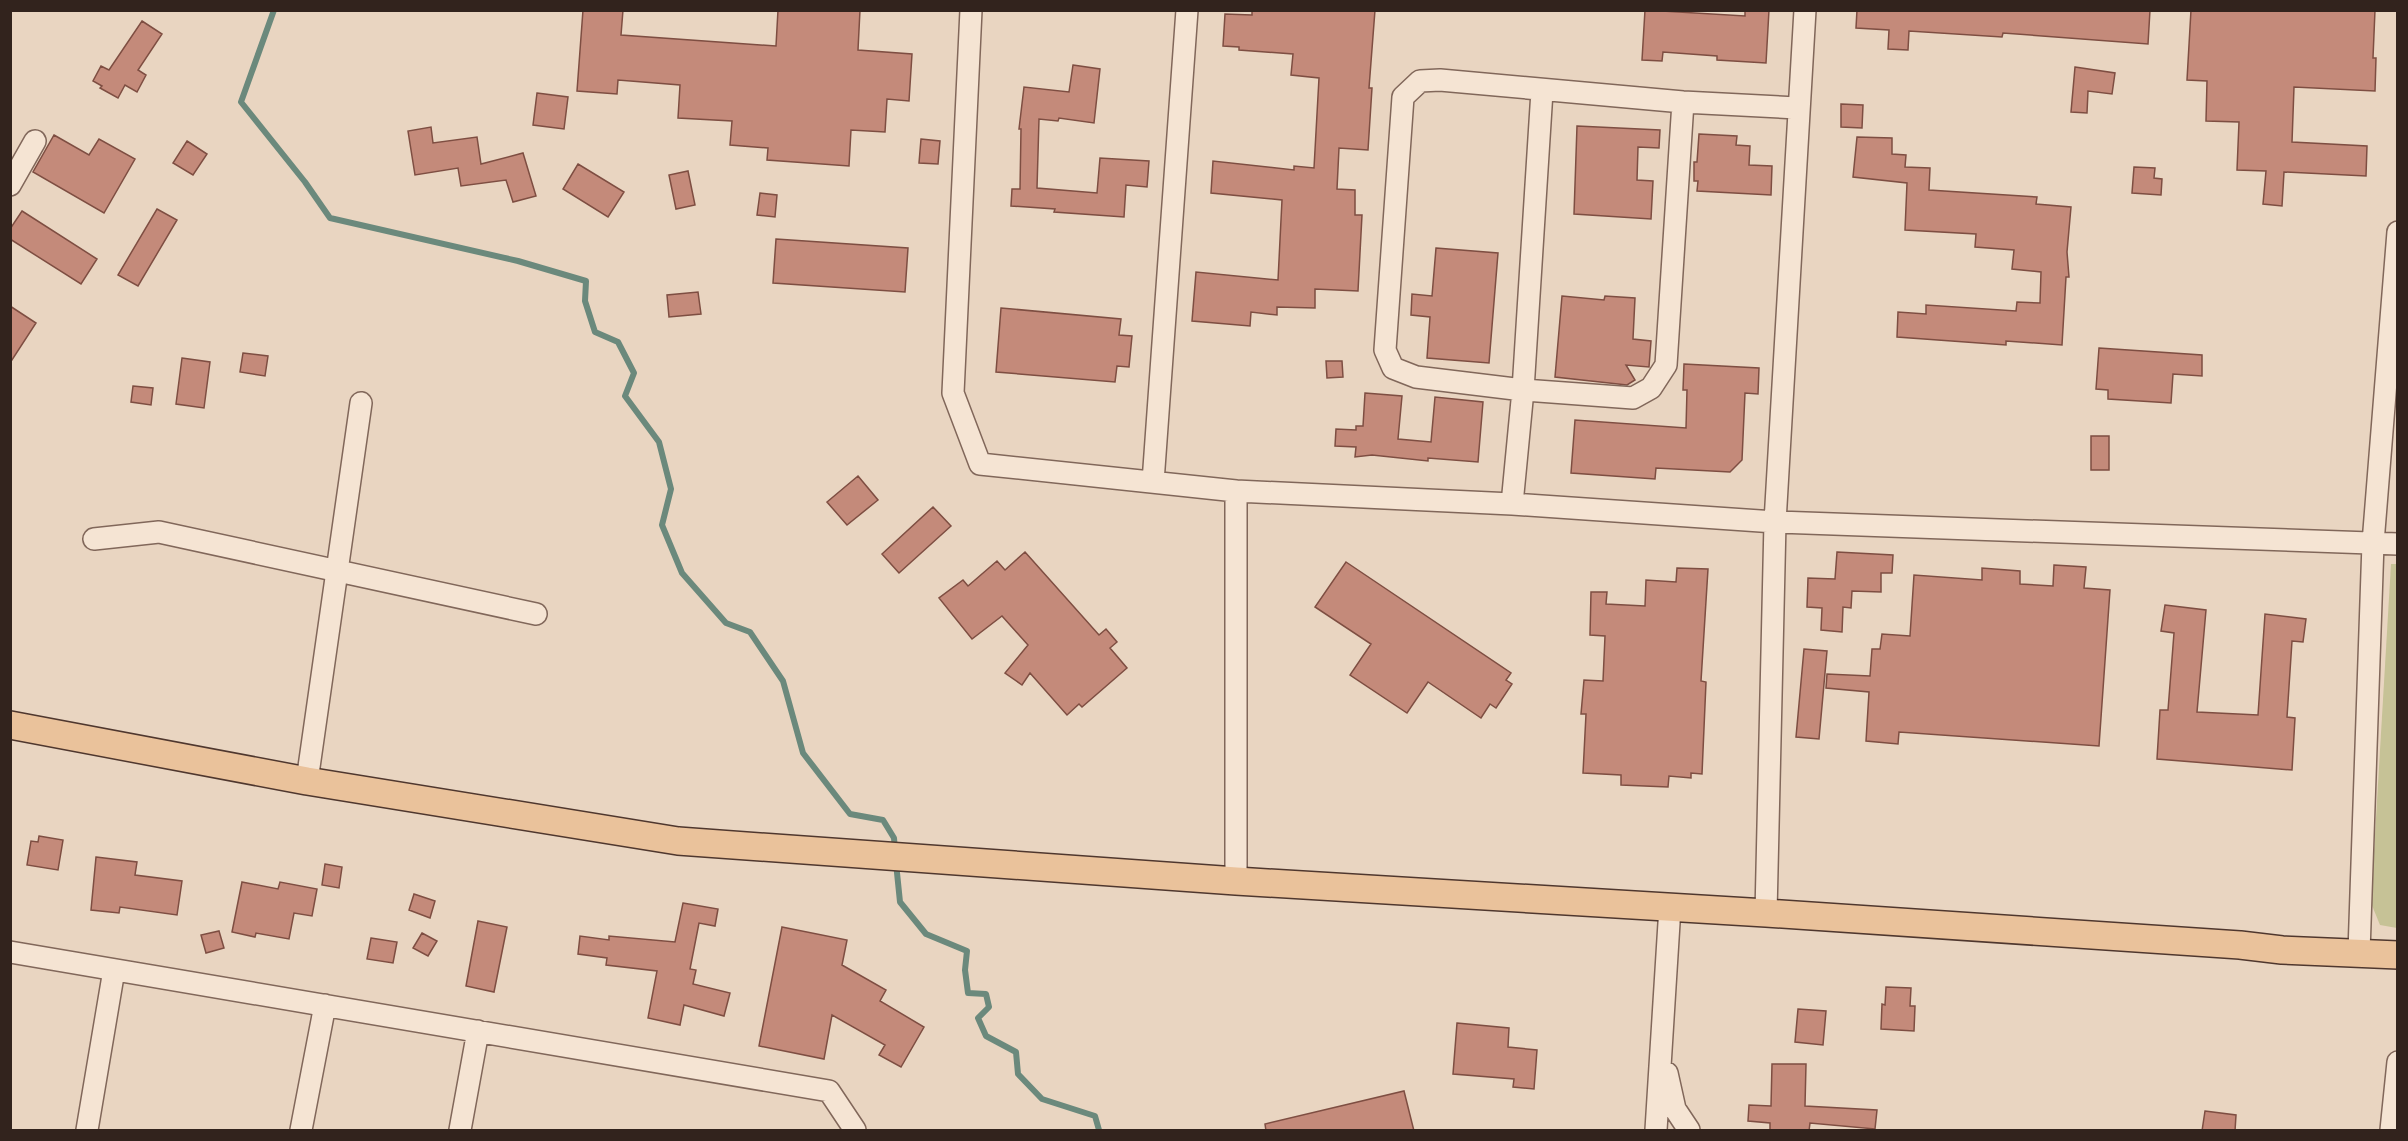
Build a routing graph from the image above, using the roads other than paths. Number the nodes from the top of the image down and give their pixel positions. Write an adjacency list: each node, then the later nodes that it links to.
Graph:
1 (971, 10): 12 (street)
2 (1187, 10): 12 (street)
3 (1804, 10): 6 (street)
4 (1542, 91): 5 (street); 10 (street); 10 (street)
5 (1683, 102): 6 (street); 10 (street)
6 (1797, 108): 15 (street)
7 (35, 141): 8 (street)
8 (10, 184)
9 (2397, 232): 17 (street)
10 (1523, 390): 14 (street)
11 (361, 403): 19 (street)
12 (1153, 482): 13 (street)
13 (1236, 491): 14 (street); 23 (street)
14 (1512, 504): 15 (street)
15 (1775, 522): 17 (street); 25 (street)
16 (94, 539): 19 (street)
17 (2373, 543): 18 (street); 27 (street)
18 (2397, 544)
19 (337, 570): 20 (street); 22 (street)
20 (536, 614)
21 (10, 725): 22 (main road)
22 (307, 781): 23 (main road)
23 (1236, 881): 24 (main road)
24 (1670, 907): 25 (main road); 32 (street)
25 (1766, 913): 27 (main road)
26 (10, 952): 29 (street)
27 (2359, 952): 28 (main road)
28 (2397, 955)
29 (114, 970): 30 (street); 34 (street)
30 (325, 1005): 31 (street); 35 (street)
31 (478, 1031): 36 (street); 37 (street)
32 (1662, 1047): 38 (street); 39 (street)
33 (2397, 1062): 40 (street)
34 (87, 1131)
35 (301, 1131)
36 (460, 1131)
37 (855, 1131)
38 (1656, 1131)
39 (1689, 1131)
40 (2391, 1131)

